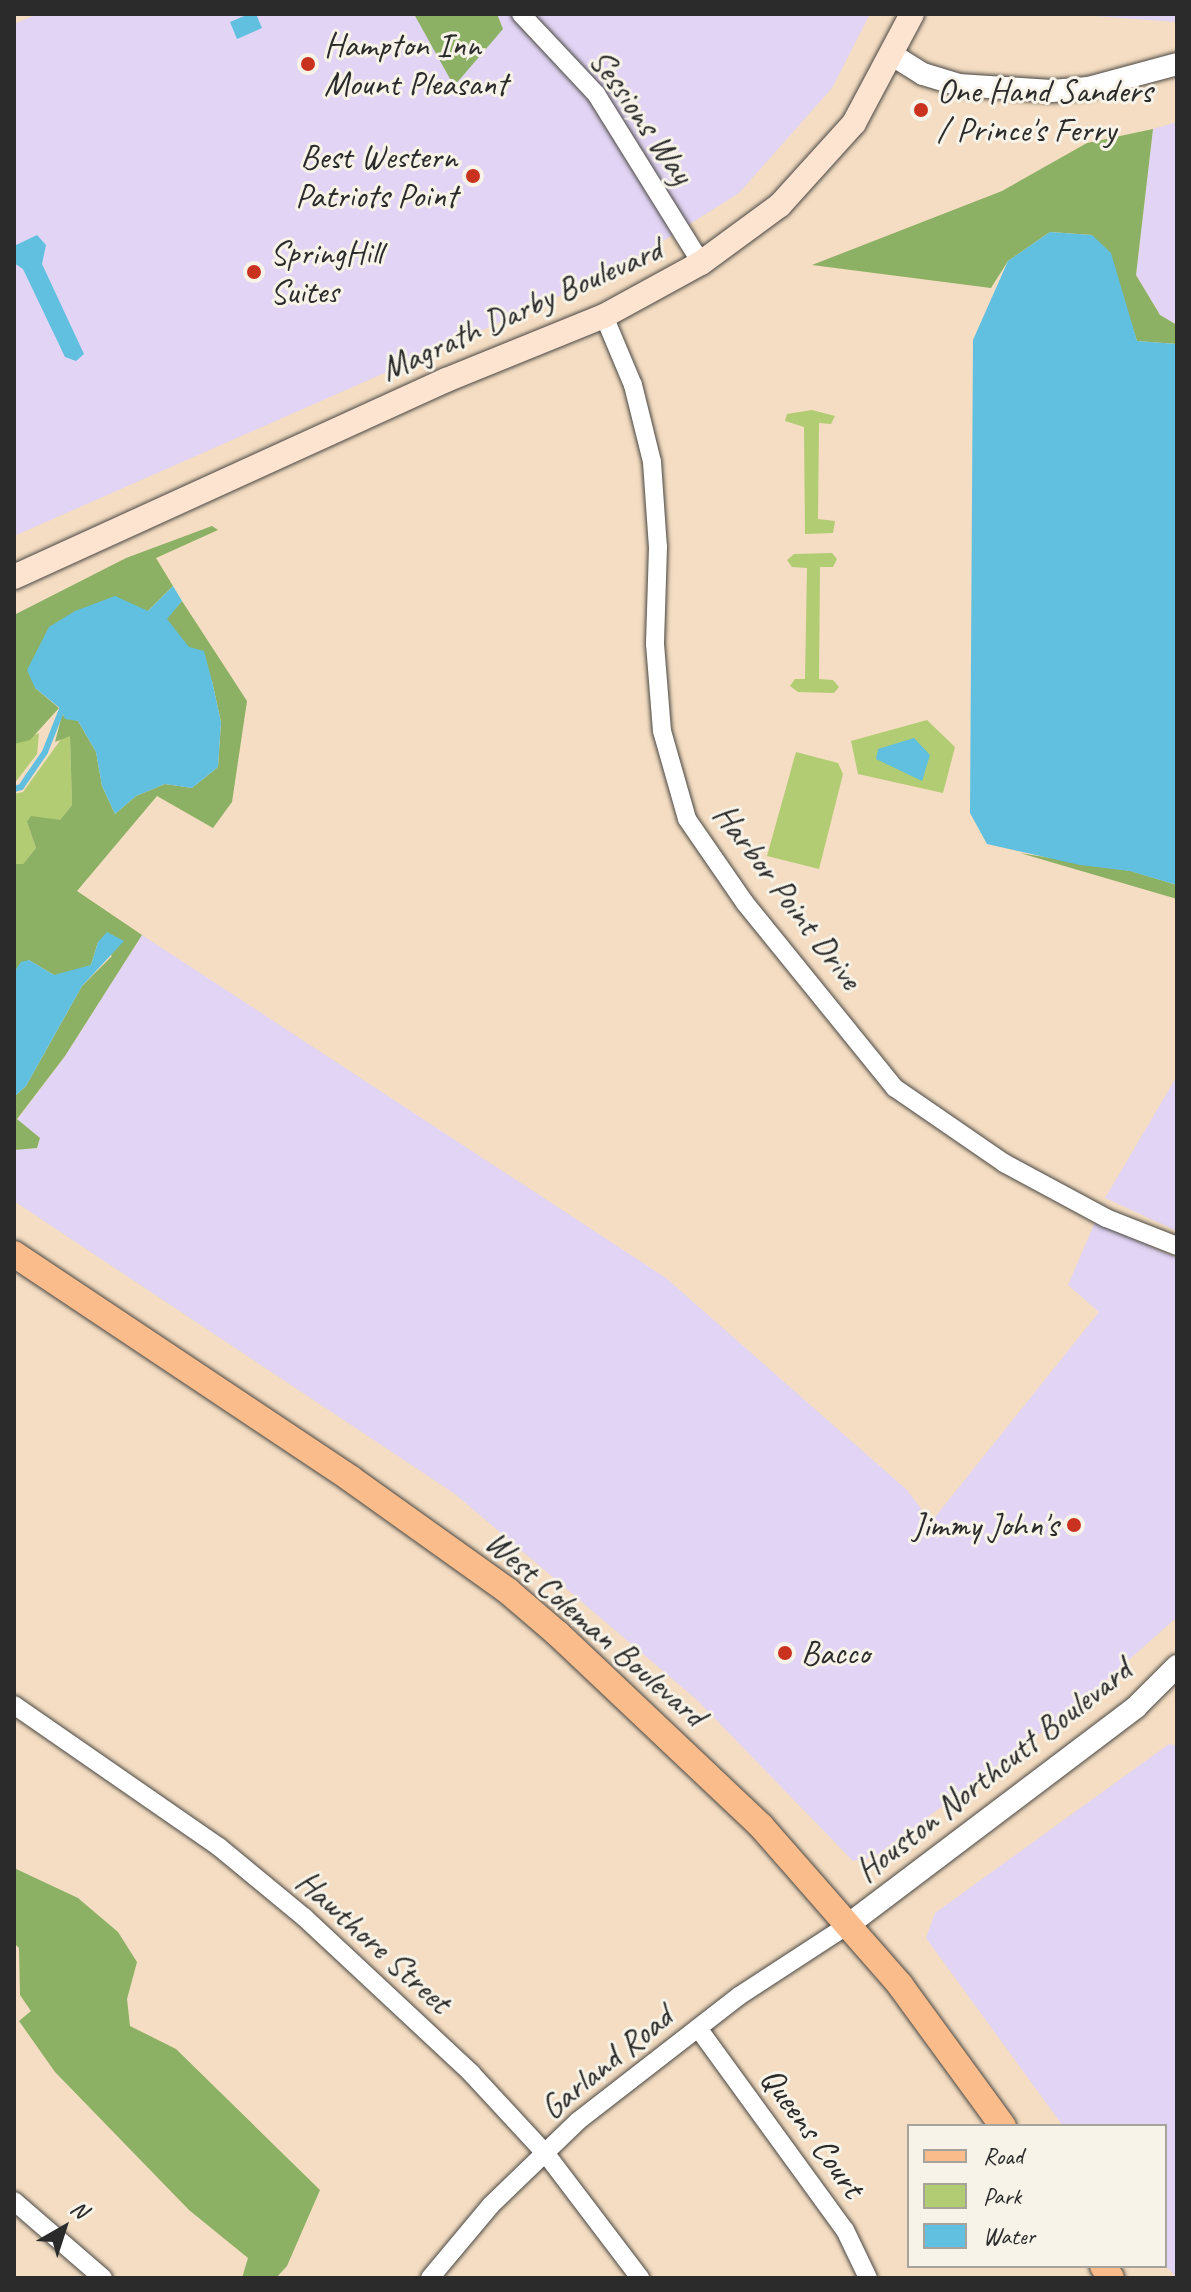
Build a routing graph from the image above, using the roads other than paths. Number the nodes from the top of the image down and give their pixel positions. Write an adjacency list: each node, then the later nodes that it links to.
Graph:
1 (521, 14): 5 (street, Sessions Way)
2 (912, 14): 3 (main road, Magrath Darby Boulevard)
3 (894, 56): 4 (street); 5 (main road, Magrath Darby Boulevard)
4 (1177, 64)
5 (701, 263): 6 (main road, Magrath Darby Boulevard)
6 (604, 316): 7 (main road, Magrath Darby Boulevard); 10 (street, Harbor Point Drive)
7 (109, 531): 8 (main road, Magrath Darby Boulevard); 9 (main road, Magrath Darby Boulevard)
8 (14, 562)
9 (14, 577)
10 (1177, 1246)
11 (14, 1254): 14 (main road, West Coleman Boulevard)
12 (1177, 1666): 14 (street, Houston Northcutt Boulevard)
13 (14, 1705): 17 (street, Hawthore Street)
14 (848, 1925): 15 (street, Garland Road); 16 (main road, West Coleman Boulevard)
15 (698, 2028): 17 (street, Garland Road); 22 (street, Queens Court)
16 (1002, 2124)
17 (546, 2154): 20 (street, Garland Road); 21 (street, Hawthore Street)
18 (14, 2201): 19 (street)
19 (103, 2278)
20 (430, 2278)
21 (640, 2278)
22 (868, 2278)

